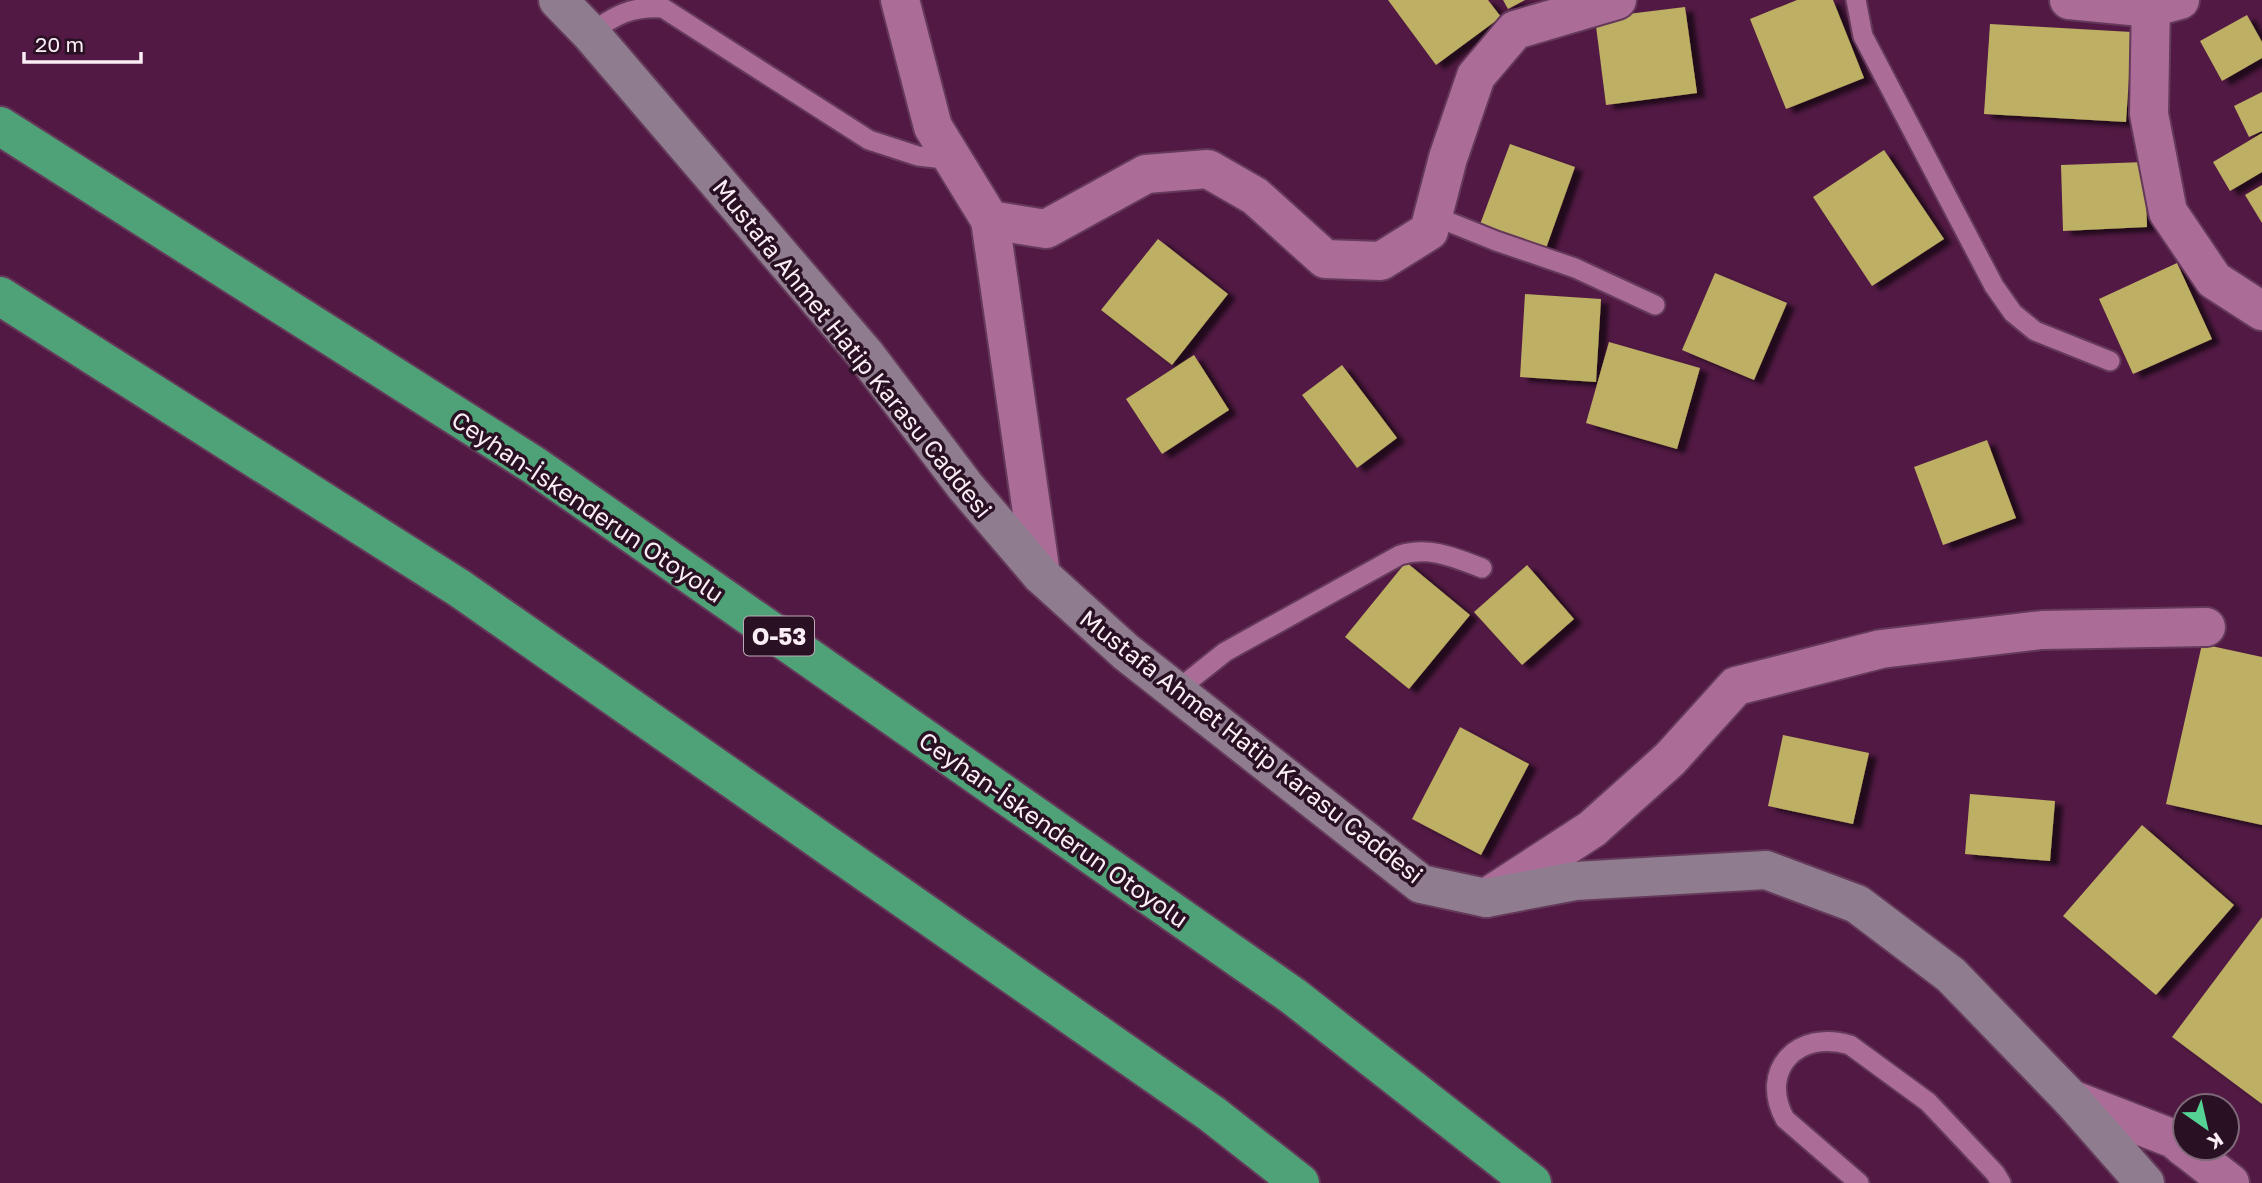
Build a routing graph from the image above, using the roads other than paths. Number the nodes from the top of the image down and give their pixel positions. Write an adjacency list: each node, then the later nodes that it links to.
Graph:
1 (900, 0): 8 (street)
2 (1617, 0): 9 (street)
3 (1856, 0): 14 (lane)
4 (2069, 0): 5 (street)
5 (2161, 3): 13 (street)
6 (573, 13): 8 (lane); 16 (street, Mustafa Ahmet Hatip Karasu Caddesi)
7 (0, 126): 24 (highway, Ceyhan-İskenderun Otoyolu / O-53)
8 (953, 160): 10 (street)
9 (1434, 216): 10 (street); 12 (lane)
10 (990, 220): 16 (street)
11 (0, 296): 23 (highway)
12 (1655, 305)
13 (2262, 311)
14 (2110, 360)
15 (1482, 568): 18 (lane)
16 (1041, 575): 18 (street, Mustafa Ahmet Hatip Karasu Caddesi)
17 (2206, 628): 19 (street)
18 (1176, 691): 19 (street, Mustafa Ahmet Hatip Karasu Caddesi)
19 (1486, 898): 20 (street, Mustafa Ahmet Hatip Karasu Caddesi)
20 (2071, 1099): 21 (street); 27 (street, Mustafa Ahmet Hatip Karasu Caddesi)
21 (2171, 1138)
22 (2203, 1162): 28 (street)
23 (1300, 1183)
24 (1532, 1183)
25 (1859, 1183): 26 (lane)
26 (2001, 1183)
27 (2145, 1183)
28 (2230, 1183)

